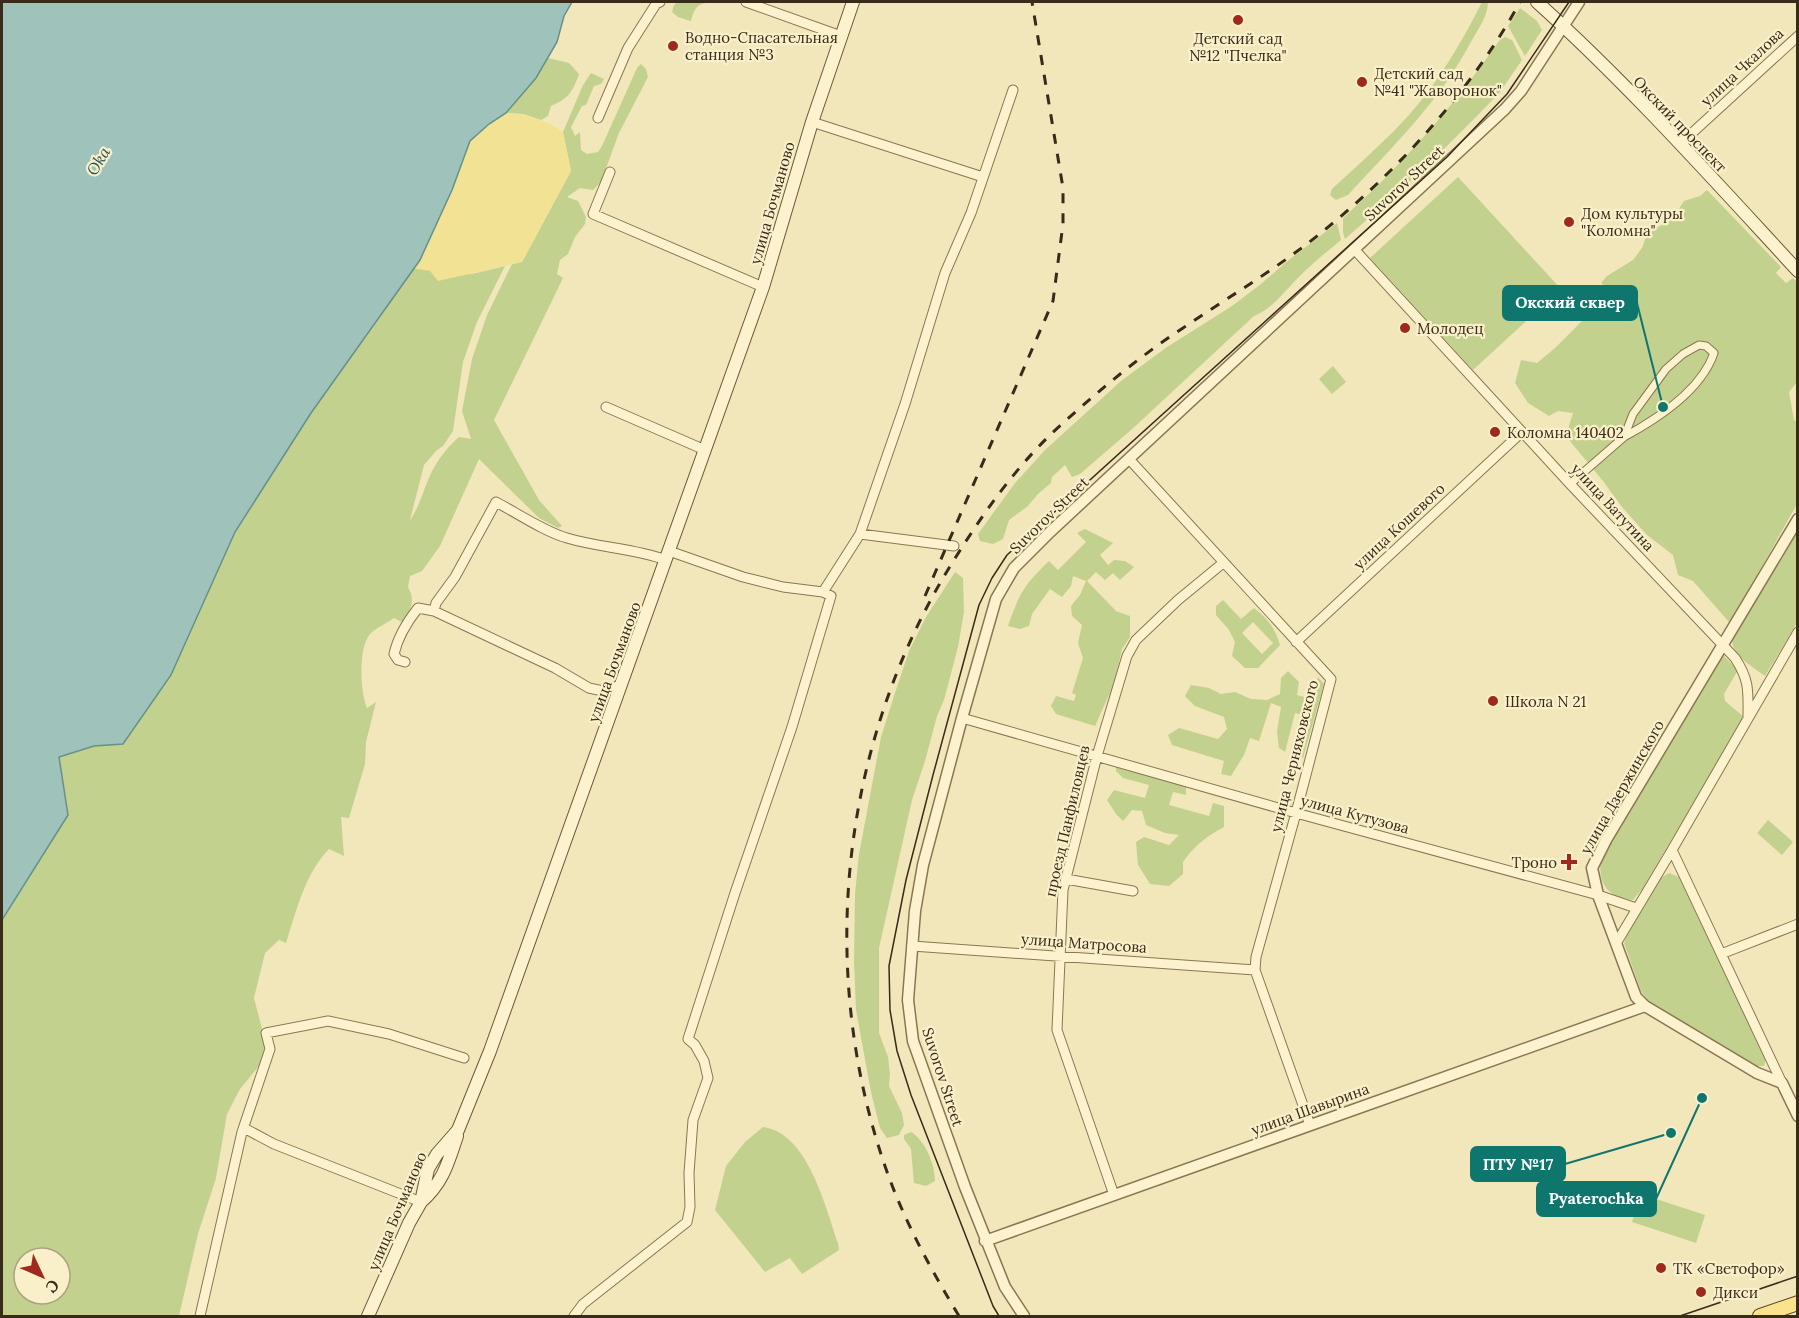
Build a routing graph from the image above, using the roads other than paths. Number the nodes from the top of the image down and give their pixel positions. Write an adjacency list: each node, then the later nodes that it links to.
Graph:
1 (660, 2): 10 (street)
2 (746, 2): 7 (street)
3 (853, 2): 7 (main road, улица Бочманово)
4 (1537, 2): 6 (main road, Окский проспект)
5 (1579, 2): 6 (street, Suvorov Street)
6 (1564, 26): 12 (main road, Окский проспект); 15 (street, Suvorov Street)
7 (841, 36): 11 (main road, улица Бочманово)
8 (1797, 36): 12 (street, улица Чкалова)
9 (1013, 90): 14 (street)
10 (598, 118)
11 (812, 122): 14 (street); 17 (main road, улица Бочманово)
12 (1680, 144): 16 (main road, Окский проспект)
13 (610, 172): 17 (street)
14 (983, 177): 25 (street)
15 (1354, 249): 19 (street, улица Ватутина); 22 (street, Suvorov Street)
16 (1797, 271)
17 (763, 287): 21 (main road, улица Бочманово)
18 (606, 407): 21 (street)
19 (1522, 432): 23 (street, улица Ватутина); 32 (street, улица Кошевого)
20 (1624, 437): 20 (street); 23 (street)
21 (705, 450): 27 (main road, улица Бочманово)
22 (1129, 459): 28 (street, улица Черняховского); 36 (street, Suvorov Street)
23 (1570, 484): 33 (street, улица Ватутина)
24 (1797, 519): 33 (street, улица Дзержинского)
25 (860, 534): 26 (street); 29 (street)
26 (954, 546)
27 (668, 556): 29 (street); 30 (street); 35 (main road, улица Бочманово)
28 (1224, 562): 32 (street, улица Черняховского); 38 (street, проезд Панфиловцев)
29 (823, 592): 63 (street)
30 (434, 611): 34 (street); 35 (street)
31 (1797, 632): 37 (street)
32 (1296, 642): 39 (street, улица Черняховского)
33 (1723, 646): 37 (street, улица Ватутина); 43 (street, улица Дзержинского)
34 (405, 662)
35 (621, 685): 58 (main road, улица Бочманово)
36 (962, 718): 38 (street, улица Кутузова); 47 (street, Suvorov Street)
37 (1749, 718): 40 (street)
38 (1096, 756): 39 (street, улица Кутузова); 41 (street, проезд Панфиловцев)
39 (1296, 813): 43 (street, улица Кутузова); 50 (street, улица Черняховского)
40 (1672, 850): 44 (street); 48 (street)
41 (1066, 879): 42 (street); 49 (street, проезд Панфиловцев)
42 (1133, 891)
43 (1598, 895): 44 (street, улица Кутузова); 46 (street, улица Дзержинского)
44 (1636, 908): 46 (street)
45 (1797, 924): 48 (street)
46 (1617, 942): 51 (street, улица Дзержинского)
47 (912, 946): 49 (street, улица Матросова); 59 (street, Suvorov Street)
48 (1721, 954): 53 (street)
49 (1061, 956): 50 (street, улица Матросова); 57 (street, проезд Панфиловцев)
50 (1254, 970): 55 (street)
51 (1645, 1006): 53 (street, улица Дзержинского); 55 (street, улица Шавырина)
52 (464, 1058): 56 (street)
53 (1782, 1083): 54 (street)
54 (1797, 1116)
55 (1310, 1125): 57 (street, улица Шавырина)
56 (244, 1128): 58 (street); 61 (street)
57 (1114, 1195): 59 (street, улица Шавырина)
58 (421, 1202): 62 (main road, улица Бочманово)
59 (985, 1241): 64 (street, Suvorov Street)
60 (1797, 1304): 65 (main road)
61 (200, 1317)
62 (368, 1317)
63 (574, 1317)
64 (1024, 1317)
65 (1760, 1317)

